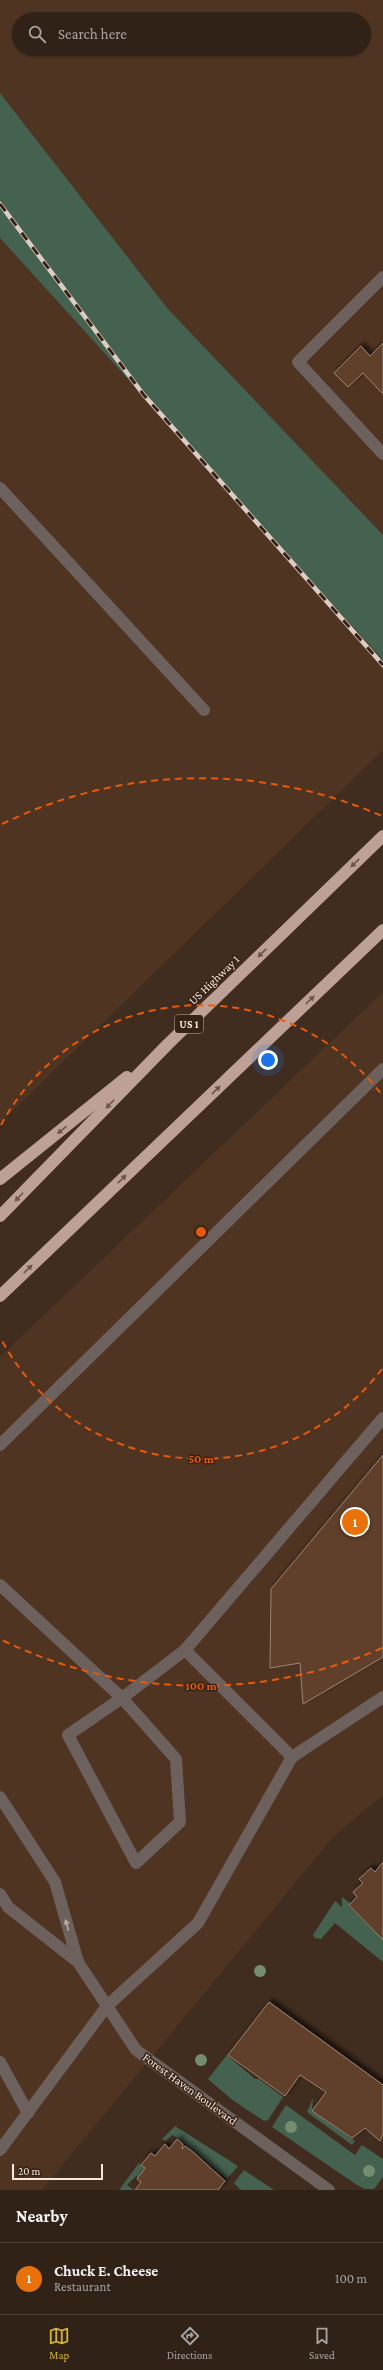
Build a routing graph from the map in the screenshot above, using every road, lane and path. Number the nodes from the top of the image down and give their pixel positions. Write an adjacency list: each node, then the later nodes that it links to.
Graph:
1 (383, 276): 2 (street)
2 (383, 454)
3 (0, 488): 4 (street)
4 (204, 710)
5 (383, 836): 7 (highway, US Highway 1 / US 1, one-way to 7)
6 (383, 930): 11 (highway, one-way to 6)
7 (168, 1044): 9 (highway, one-way to 9); 10 (highway, US Highway 1 / US 1, one-way to 10)
8 (383, 1070): 13 (street)
9 (0, 1179)
10 (0, 1216)
11 (0, 1296)
12 (383, 1418): 15 (street)
13 (0, 1445)
14 (0, 1585): 17 (street)
15 (185, 1650): 17 (street); 18 (street)
16 (383, 1697): 18 (street)
17 (122, 1698): 17 (street)
18 (292, 1757): 22 (street)
19 (0, 1797): 21 (street, Forest Haven Boulevard, one-way to 19)
20 (0, 1894): 21 (street, Forest Haven Boulevard)
21 (78, 1962): 22 (street, Forest Haven Boulevard)
22 (106, 2006): 24 (street); 26 (street, Forest Haven Boulevard)
23 (0, 2062): 24 (street)
24 (28, 2113): 25 (street)
25 (0, 2150)
26 (329, 2190)

